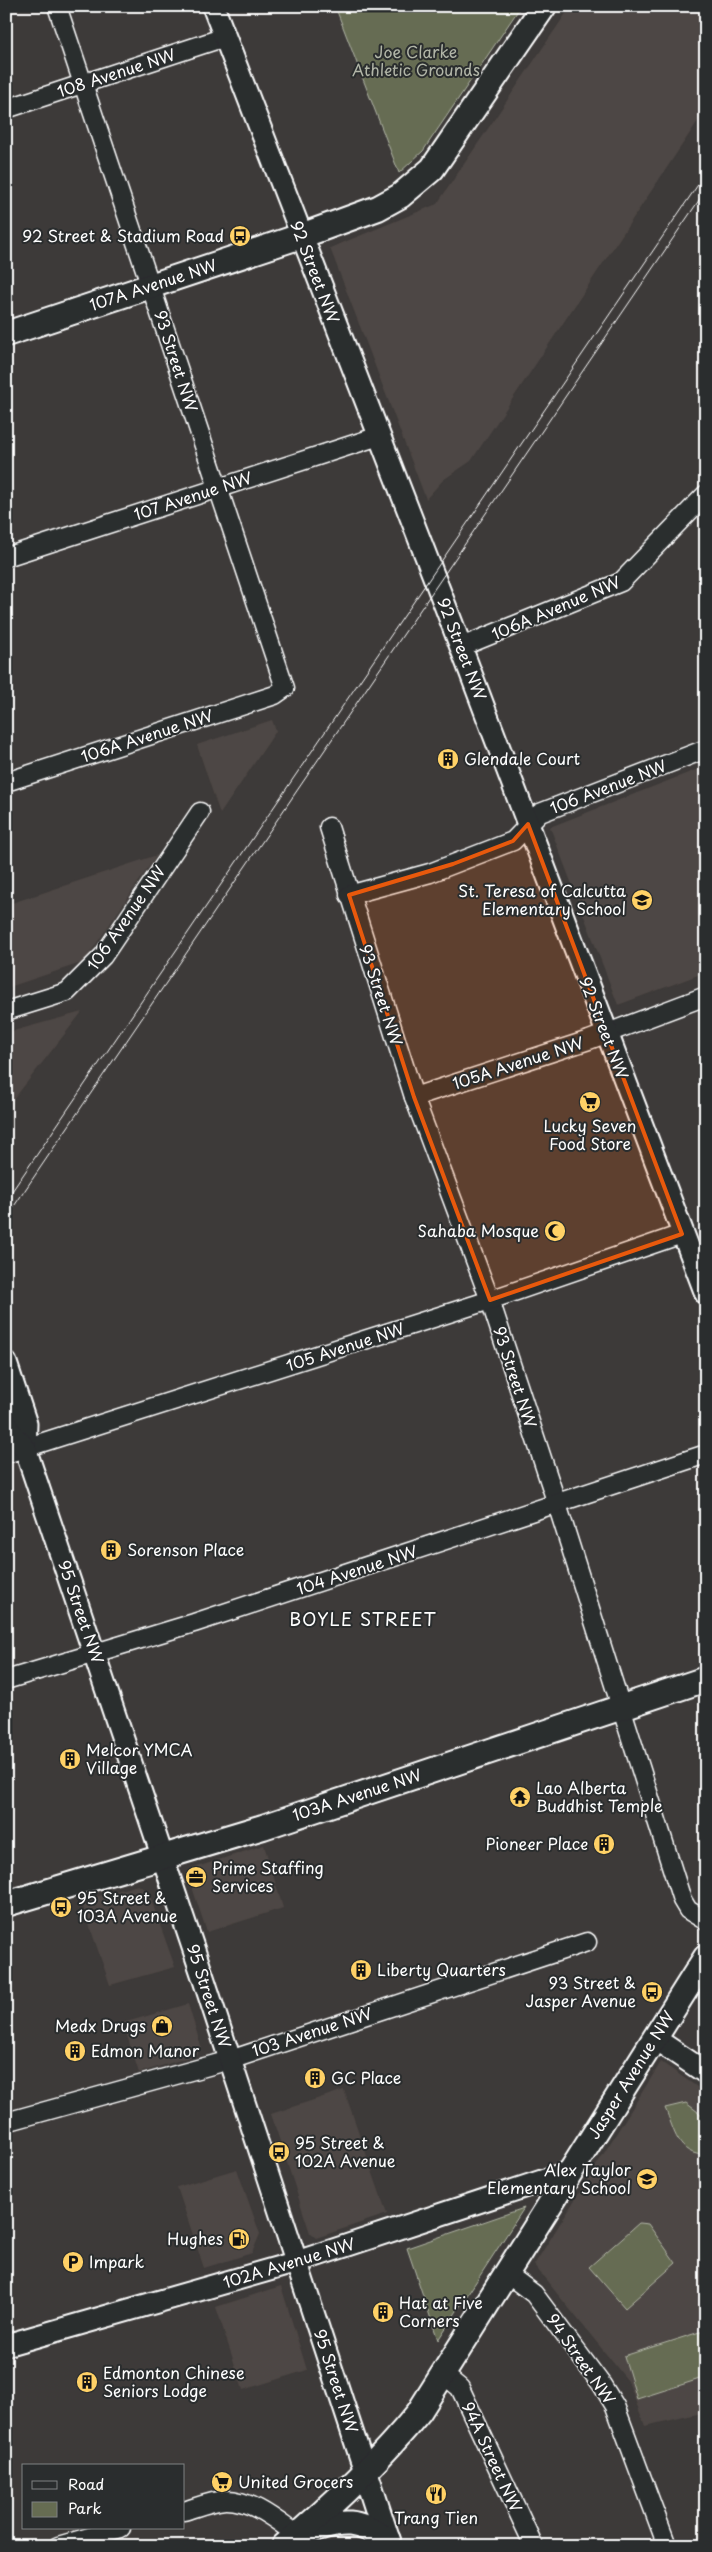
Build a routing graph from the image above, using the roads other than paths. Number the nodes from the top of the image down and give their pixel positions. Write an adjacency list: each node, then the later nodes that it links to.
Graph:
1 (57, 6): 5 (street, 93 Street NW)
2 (213, 6): 4 (street, 92 Street NW)
3 (544, 6): 7 (main road, 107A Avenue NW)
4 (225, 37): 5 (street, 108 Avenue NW); 7 (street, 92 Street NW)
5 (82, 84): 6 (street, 108 Avenue NW); 8 (street, 93 Street NW)
6 (6, 109)
7 (300, 236): 8 (main road, 107A Avenue NW); 10 (street, 92 Street NW)
8 (151, 286): 9 (main road, 107A Avenue NW); 11 (street, 93 Street NW)
9 (6, 334)
10 (379, 436): 11 (street, 107 Avenue NW); 14 (street, 92 Street NW)
11 (218, 487): 13 (street, 107 Avenue NW); 15 (street, 93 Street NW)
12 (706, 494): 14 (street, 106A Avenue NW)
13 (6, 557)
14 (461, 647): 19 (street, 92 Street NW)
15 (286, 688): 17 (street, 106A Avenue NW)
16 (706, 749): 19 (street, 106 Avenue NW)
17 (6, 782)
18 (200, 812): 23 (street, 106 Avenue NW)
19 (528, 824): 21 (street, 106 Avenue NW); 24 (street, 92 Street NW)
20 (329, 827): 21 (street, 93 Street NW)
21 (349, 895): 25 (street, 93 Street NW)
22 (706, 996): 24 (street, 105A Avenue NW)
23 (6, 1012)
24 (606, 1034): 25 (street, 105A Avenue NW); 26 (street, 92 Street NW)
25 (414, 1097): 28 (street, 93 Street NW)
26 (682, 1234): 27 (street, 92 Street NW); 28 (street, 105 Avenue NW)
27 (706, 1294)
28 (490, 1300): 31 (street, 105 Avenue NW); 33 (street, 93 Street NW)
29 (6, 1363): 31 (street, 95 Street NW)
30 (6, 1422): 31 (street, 95 Street NW)
31 (15, 1451): 34 (street, 95 Street NW)
32 (706, 1454): 33 (street, 104 Avenue NW)
33 (557, 1504): 34 (street, 104 Avenue NW); 37 (street, 93 Street NW)
34 (95, 1654): 36 (street, 104 Avenue NW); 38 (street, 95 Street NW)
35 (706, 1679): 37 (main road, 103A Avenue NW)
36 (6, 1680)
37 (620, 1707): 38 (main road, 103A Avenue NW); 40 (street, 93 Street NW)
38 (162, 1858): 39 (main road, 103A Avenue NW); 44 (street, 95 Street NW)
39 (6, 1904)
40 (706, 1920)
41 (587, 1942): 44 (street, 103 Avenue NW)
42 (706, 1958): 43 (main road, Jasper Avenue NW)
43 (654, 2038): 45 (street); 47 (main road, Jasper Avenue NW)
44 (230, 2060): 46 (street, 103 Avenue NW); 48 (street, 95 Street NW)
45 (706, 2073)
46 (6, 2122)
47 (569, 2172): 48 (street, 102A Avenue NW); 49 (main road, Jasper Avenue NW)
48 (297, 2262): 50 (street, 102A Avenue NW); 52 (street, 95 Street NW)
49 (506, 2273): 51 (main road, Jasper Avenue NW); 57 (street, 94 Street NW)
50 (6, 2346)
51 (443, 2374): 52 (main road, Jasper Avenue NW); 59 (street, 94A Street NW)
52 (365, 2471): 55 (main road, Jasper Avenue NW); 56 (main road, 95 Street NW)
53 (185, 2511): 55 (street)
54 (114, 2530): 58 (street)
55 (290, 2540): 56 (main road)
56 (389, 2543)
57 (666, 2543)
58 (58, 2546)
59 (534, 2546)

